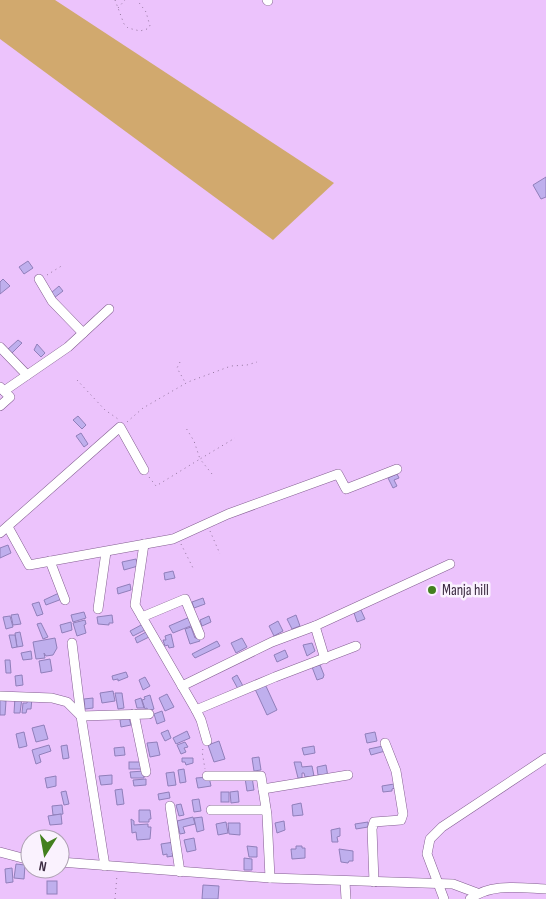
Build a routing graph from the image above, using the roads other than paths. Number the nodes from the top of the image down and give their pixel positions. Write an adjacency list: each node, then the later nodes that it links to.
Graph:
1 (39, 279): 3 (street)
2 (109, 309): 3 (street)
3 (83, 333): 5 (street)
4 (0, 347): 5 (street)
5 (27, 375): 6 (street)
6 (2, 388): 7 (street)
7 (0, 406)
8 (397, 469): 12 (street)
9 (144, 470): 10 (street)
10 (8, 527): 11 (street); 14 (street)
11 (0, 533)
12 (144, 544): 13 (street); 18 (street)
13 (106, 552): 14 (street); 17 (street)
14 (50, 560): 16 (street)
15 (450, 564): 19 (street)
16 (65, 600)
17 (98, 609)
18 (142, 618): 20 (street); 24 (street)
19 (314, 626): 23 (street); 24 (street)
20 (200, 635)
21 (72, 643): 29 (street)
22 (356, 646): 23 (street)
23 (325, 659): 26 (street)
24 (182, 686): 26 (street)
25 (0, 696): 29 (street)
26 (196, 710): 30 (street)
27 (134, 714): 28 (street); 29 (street); 33 (street)
28 (149, 714)
29 (81, 716): 43 (street)
30 (207, 742)
31 (385, 743): 47 (street)
32 (546, 758): 48 (street)
33 (146, 772)
34 (348, 775): 36 (street)
35 (207, 776): 36 (street)
36 (263, 789): 39 (street)
37 (170, 806): 44 (street)
38 (211, 810): 39 (street)
39 (266, 810): 45 (street)
40 (0, 852): 41 (street)
41 (20, 857)
42 (70, 863): 43 (street)
43 (105, 866): 44 (street)
44 (180, 872): 45 (street)
45 (270, 878): 46 (street)
46 (345, 882): 47 (street); 51 (street)
47 (374, 882): 48 (street)
48 (438, 884): 50 (street); 52 (street)
49 (546, 889): 50 (street)
50 (473, 896)
51 (346, 899)
52 (444, 899)

